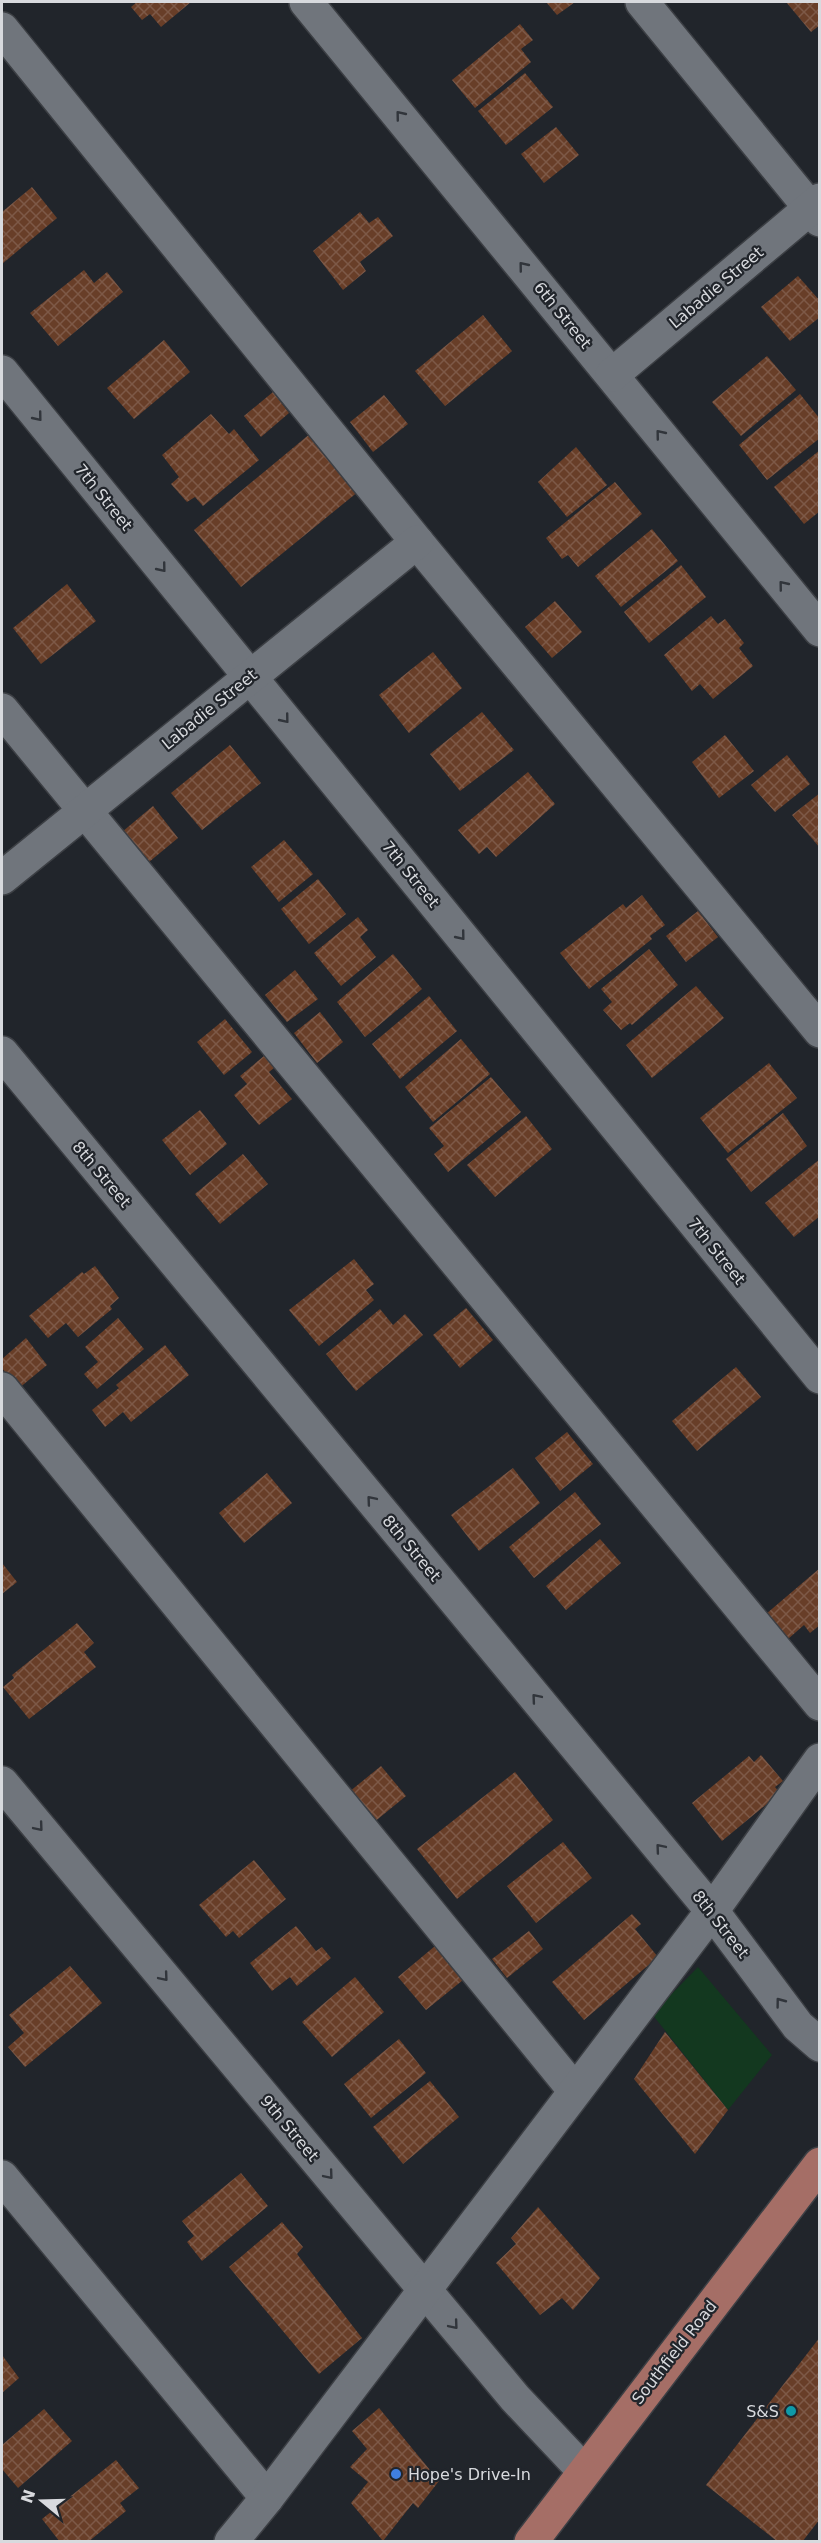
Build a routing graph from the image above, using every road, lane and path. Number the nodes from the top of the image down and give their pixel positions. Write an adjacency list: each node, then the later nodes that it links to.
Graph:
1 (306, 2): 6 (street, 6th Street, one-way to 1)
2 (642, 2): 4 (street)
3 (2, 29): 7 (street)
4 (816, 209): 6 (street, Labadie Street)
5 (2, 372): 9 (street, 7th Street, one-way to 9)
6 (612, 375): 8 (street, 6th Street, one-way to 6)
7 (417, 542): 9 (street, Labadie Street); 13 (street)
8 (819, 630)
9 (250, 676): 11 (street, Labadie Street); 15 (street, 7th Street, one-way to 15)
10 (2, 710): 11 (street)
11 (83, 811): 12 (street, Labadie Street); 17 (street)
12 (2, 878)
13 (819, 1031)
14 (2, 1053): 20 (street, 8th Street, one-way to 14)
15 (819, 1377)
16 (2, 1389): 22 (street)
17 (819, 1704)
18 (819, 1760): 20 (street)
19 (2, 1783): 25 (street, 9th Street, one-way to 25)
20 (712, 1911): 21 (street, 8th Street, one-way to 20); 22 (street)
21 (819, 2045)
22 (575, 2091): 25 (street)
23 (816, 2176): 26 (main road, Southfield Road)
24 (2, 2177): 27 (street)
25 (424, 2289): 26 (street, 9th Street, one-way to 26); 27 (street)
26 (583, 2470): 29 (main road, Southfield Road)
27 (267, 2498): 28 (street)
28 (231, 2541)
29 (531, 2541)

